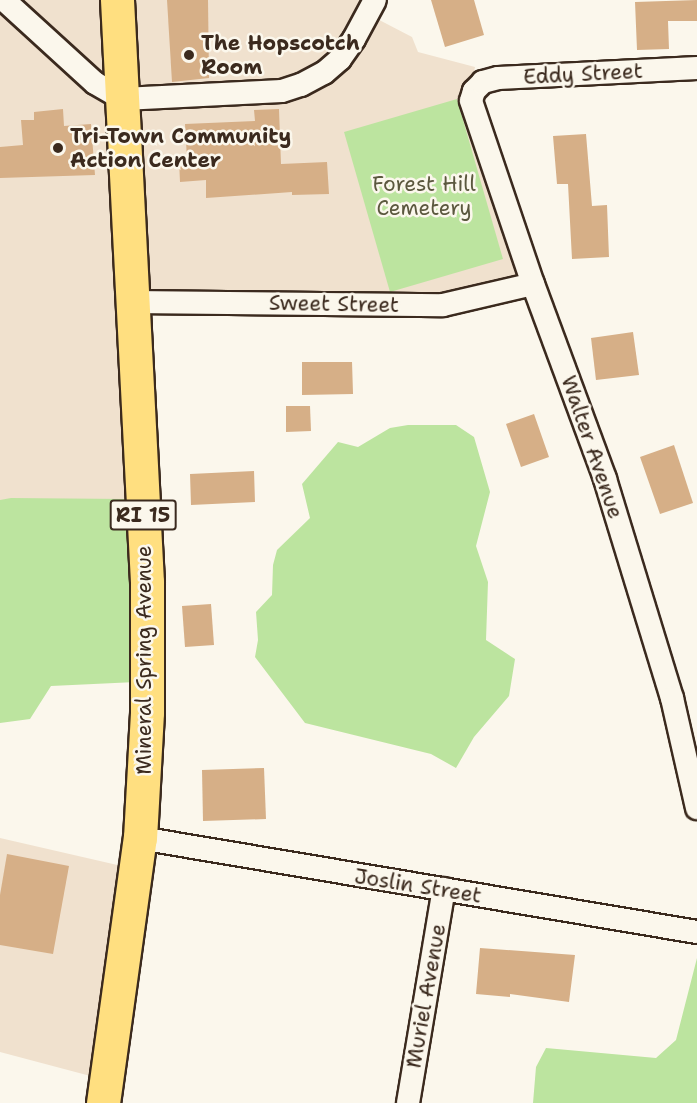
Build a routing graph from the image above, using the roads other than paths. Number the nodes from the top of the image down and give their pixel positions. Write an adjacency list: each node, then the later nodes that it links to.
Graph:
1 (3, 0): 6 (street)
2 (117, 0): 6 (main road, Mineral Spring Avenue / RI 15)
3 (375, 0): 6 (street)
4 (697, 68): 5 (street, Eddy Street)
5 (474, 92): 7 (street, Walter Avenue)
6 (123, 99): 8 (main road, Mineral Spring Avenue / RI 15)
7 (533, 284): 8 (street, Sweet Street); 9 (street, Walter Avenue)
8 (132, 302): 10 (main road, Mineral Spring Avenue / RI 15)
9 (697, 808)
10 (140, 838): 11 (street, Joslin Street); 13 (main road, Mineral Spring Avenue / RI 15)
11 (444, 889): 12 (street, Joslin Street); 14 (street, Muriel Avenue)
12 (697, 932)
13 (103, 1103)
14 (408, 1103)

